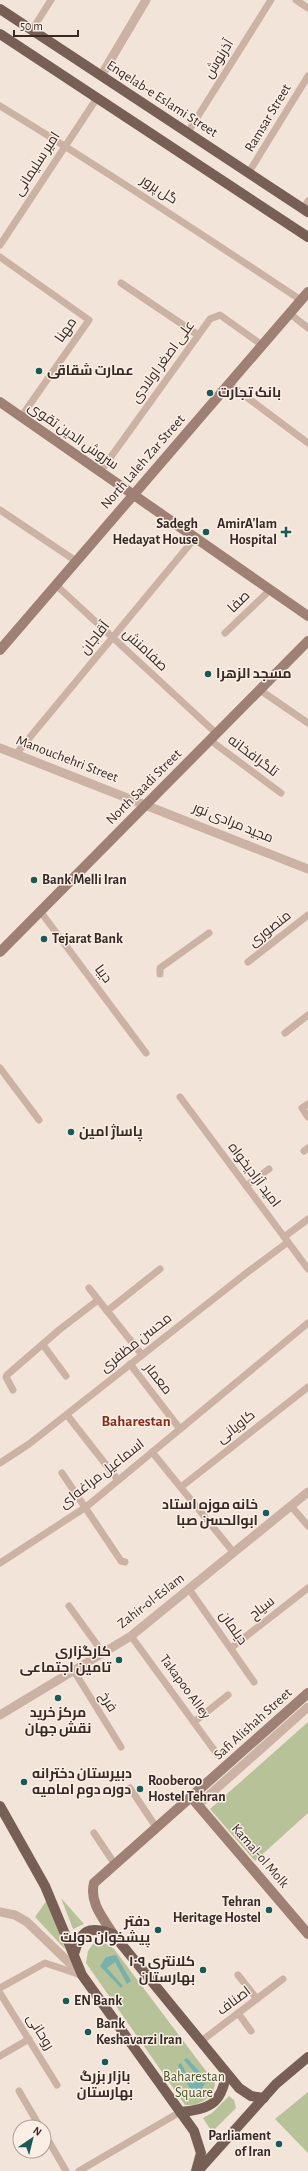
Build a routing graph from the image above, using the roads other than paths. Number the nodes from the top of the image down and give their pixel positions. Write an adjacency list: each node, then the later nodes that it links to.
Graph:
1 (51, 0): 7 (street)
2 (146, 0): 9 (street)
3 (271, 0): 13 (street, آذرنوش)
4 (296, 0): 5 (street)
5 (308, 8)
6 (0, 9): 7 (main road, Enqelab-e Eslami Street)
7 (32, 30): 9 (main road, Enqelab-e Eslami Street)
8 (0, 34): 11 (main road)
9 (101, 76): 13 (main road, Enqelab-e Eslami Street)
10 (308, 76): 15 (street, Ramsar Street)
11 (97, 98): 14 (street, امیر سلیمانی); 17 (main road)
12 (0, 106): 14 (street, گل پرور)
13 (188, 132): 15 (main road, Enqelab-e Eslami Street)
14 (65, 146): 18 (street, امیر سلیمانی); 22 (street, گل پرور)
15 (249, 172): 16 (main road, Enqelab-e Eslami Street)
16 (306, 207)
17 (308, 237)
18 (0, 246)
19 (0, 257): 29 (street, مهنا)
20 (121, 283): 25 (street)
21 (308, 292): 22 (main road, North Laleh Zar Street)
22 (301, 300): 23 (main road, North Laleh Zar Street)
23 (289, 314): 24 (street); 26 (main road, North Laleh Zar Street)
24 (308, 328)
25 (198, 335): 26 (street, علی اصغر اولادی); 31 (street, علی اصغر اولادی)
26 (262, 345): 27 (main road, North Laleh Zar Street)
27 (229, 384): 30 (street); 32 (main road, North Laleh Zar Street)
28 (0, 402): 29 (main road, سروش الدین تقوی)
29 (21, 417): 31 (main road, سروش الدین تقوی)
30 (308, 443)
31 (100, 472): 32 (main road, سروش الدین تقوی)
32 (133, 495): 34 (main road, سروش الدین تقوی); 35 (main road, North Laleh Zar Street)
33 (0, 510): 35 (street)
34 (195, 538): 37 (main road, سروش الدین تقوی); 40 (street, آقاجان)
35 (76, 561): 36 (main road, North Laleh Zar Street)
36 (56, 585): 40 (street, صفامنش); 42 (main road, North Laleh Zar Street)
37 (270, 590): 38 (main road, سروش الدین تقوی); 39 (street, صفا)
38 (308, 616)
39 (226, 633)
40 (112, 637): 45 (street, صفامنش); 47 (street, آقاجان)
41 (308, 641): 43 (main road, North Saadi Street)
42 (0, 650)
43 (260, 690): 44 (street); 45 (main road, North Saadi Street)
44 (308, 723)
45 (213, 737): 48 (street, تلگرافخانه); 49 (main road, North Saadi Street)
46 (0, 748): 47 (street, Manouchehri Street)
47 (16, 754): 49 (street, Manouchehri Street)
48 (281, 793)
49 (147, 804): 50 (street, مجید مرادی نور); 51 (main road, North Saadi Street)
50 (308, 868)
51 (40, 911): 54 (main road, North Saadi Street); 59 (street, دیبا)
52 (308, 916): 55 (street, منصوری)
53 (209, 933): 56 (street)
54 (0, 952)
55 (248, 962)
56 (160, 974)
57 (308, 1015): 58 (street)
58 (285, 1033)
59 (146, 1052)
60 (0, 1068): 64 (street)
61 (180, 1097): 66 (street, امید آزادیخواه)
62 (308, 1104): 63 (street)
63 (308, 1117)
64 (39, 1120)
65 (269, 1169): 66 (street)
66 (246, 1186): 68 (street, امید آزادیخواه)
67 (308, 1219): 68 (street, محسن مظفری)
68 (286, 1240): 70 (street, امید آزادیخواه); 76 (street, محسن مظفری)
69 (160, 1269): 73 (street)
70 (308, 1269)
71 (89, 1288): 72 (street)
72 (98, 1300): 73 (street); 75 (street)
73 (107, 1311): 76 (street)
74 (308, 1323): 82 (street, اسماعیل مراغه‌ای)
75 (43, 1345): 78 (street); 80 (street)
76 (142, 1355): 77 (street, محسن مظفری)
77 (130, 1364): 81 (street, محسن مظفری); 82 (street, معمار)
78 (66, 1376)
79 (308, 1387): 87 (street, کاویانی)
80 (13, 1390)
81 (67, 1415): 84 (street, محسن مظفری); 86 (street)
82 (180, 1429): 83 (street, اسماعیل مراغه‌ای)
83 (152, 1452): 86 (street, اسماعیل مراغه‌ای); 87 (street)
84 (0, 1463)
85 (62, 1473): 90 (street)
86 (118, 1480): 90 (street, اسماعیل مراغه‌ای)
87 (181, 1487): 92 (street)
88 (308, 1492): 89 (street, Zahir-ol-Eslam)
89 (291, 1506): 91 (street); 92 (street, Zahir-ol-Eslam)
90 (86, 1507): 93 (street); 94 (street, اسماعیل مراغه‌ای)
91 (308, 1526)
92 (234, 1553): 96 (street, Zahir-ol-Eslam)
93 (125, 1562)
94 (0, 1563)
95 (308, 1588): 99 (street, سیاح)
96 (189, 1589): 98 (street, Zahir-ol-Eslam); 99 (street, دیلمان)
97 (69, 1606): 100 (street)
98 (131, 1636): 100 (street, Zahir-ol-Eslam); 107 (street, Takapoo Alley)
99 (231, 1648): 102 (street, دیلمان)
100 (103, 1653): 101 (street, Zahir-ol-Eslam)
101 (74, 1670): 106 (street, Zahir-ol-Eslam); 108 (street, فرخ)
102 (254, 1682)
103 (308, 1694): 111 (main road, Safi Alishah Street)
104 (228, 1695): 107 (street)
105 (308, 1707): 111 (street, Safi Alishah Street)
106 (0, 1715)
107 (194, 1722): 109 (street, Takapoo Alley)
108 (121, 1746)
109 (217, 1754)
110 (130, 1788): 113 (street)
111 (195, 1801): 113 (main road, Safi Alishah Street); 118 (main road, Kamal-ol Molk)
112 (0, 1806): 119 (main road)
113 (156, 1827): 115 (main road, Safi Alishah Street)
114 (94, 1833): 115 (street)
115 (114, 1863): 117 (main road, Safi Alishah Street)
116 (0, 1912): 120 (street)
117 (113, 1934): 119 (main road); 129 (main road)
118 (308, 1934)
119 (74, 1954): 120 (main road)
120 (82, 1975): 123 (street); 136 (main road)
121 (238, 1975): 125 (street)
122 (283, 1979): 125 (street, اصناف)
123 (0, 1988)
124 (0, 1993): 128 (street, روحانی)
125 (257, 1999): 126 (street, اصناف)
126 (238, 2013): 127 (street); 129 (street, اصناف)
127 (251, 2031)
128 (29, 2039): 130 (street); 133 (street, روحانی)
129 (200, 2042): 132 (main road)
130 (0, 2056)
131 (308, 2057): 135 (main road)
132 (226, 2074): 135 (main road); 136 (main road)
133 (57, 2085)
134 (19, 2091): 137 (street)
135 (264, 2098): 141 (main road)
136 (180, 2112): 140 (street); 141 (main road)
137 (35, 2119)
138 (52, 2147): 139 (street)
139 (66, 2171)
140 (79, 2171)
141 (197, 2171)

